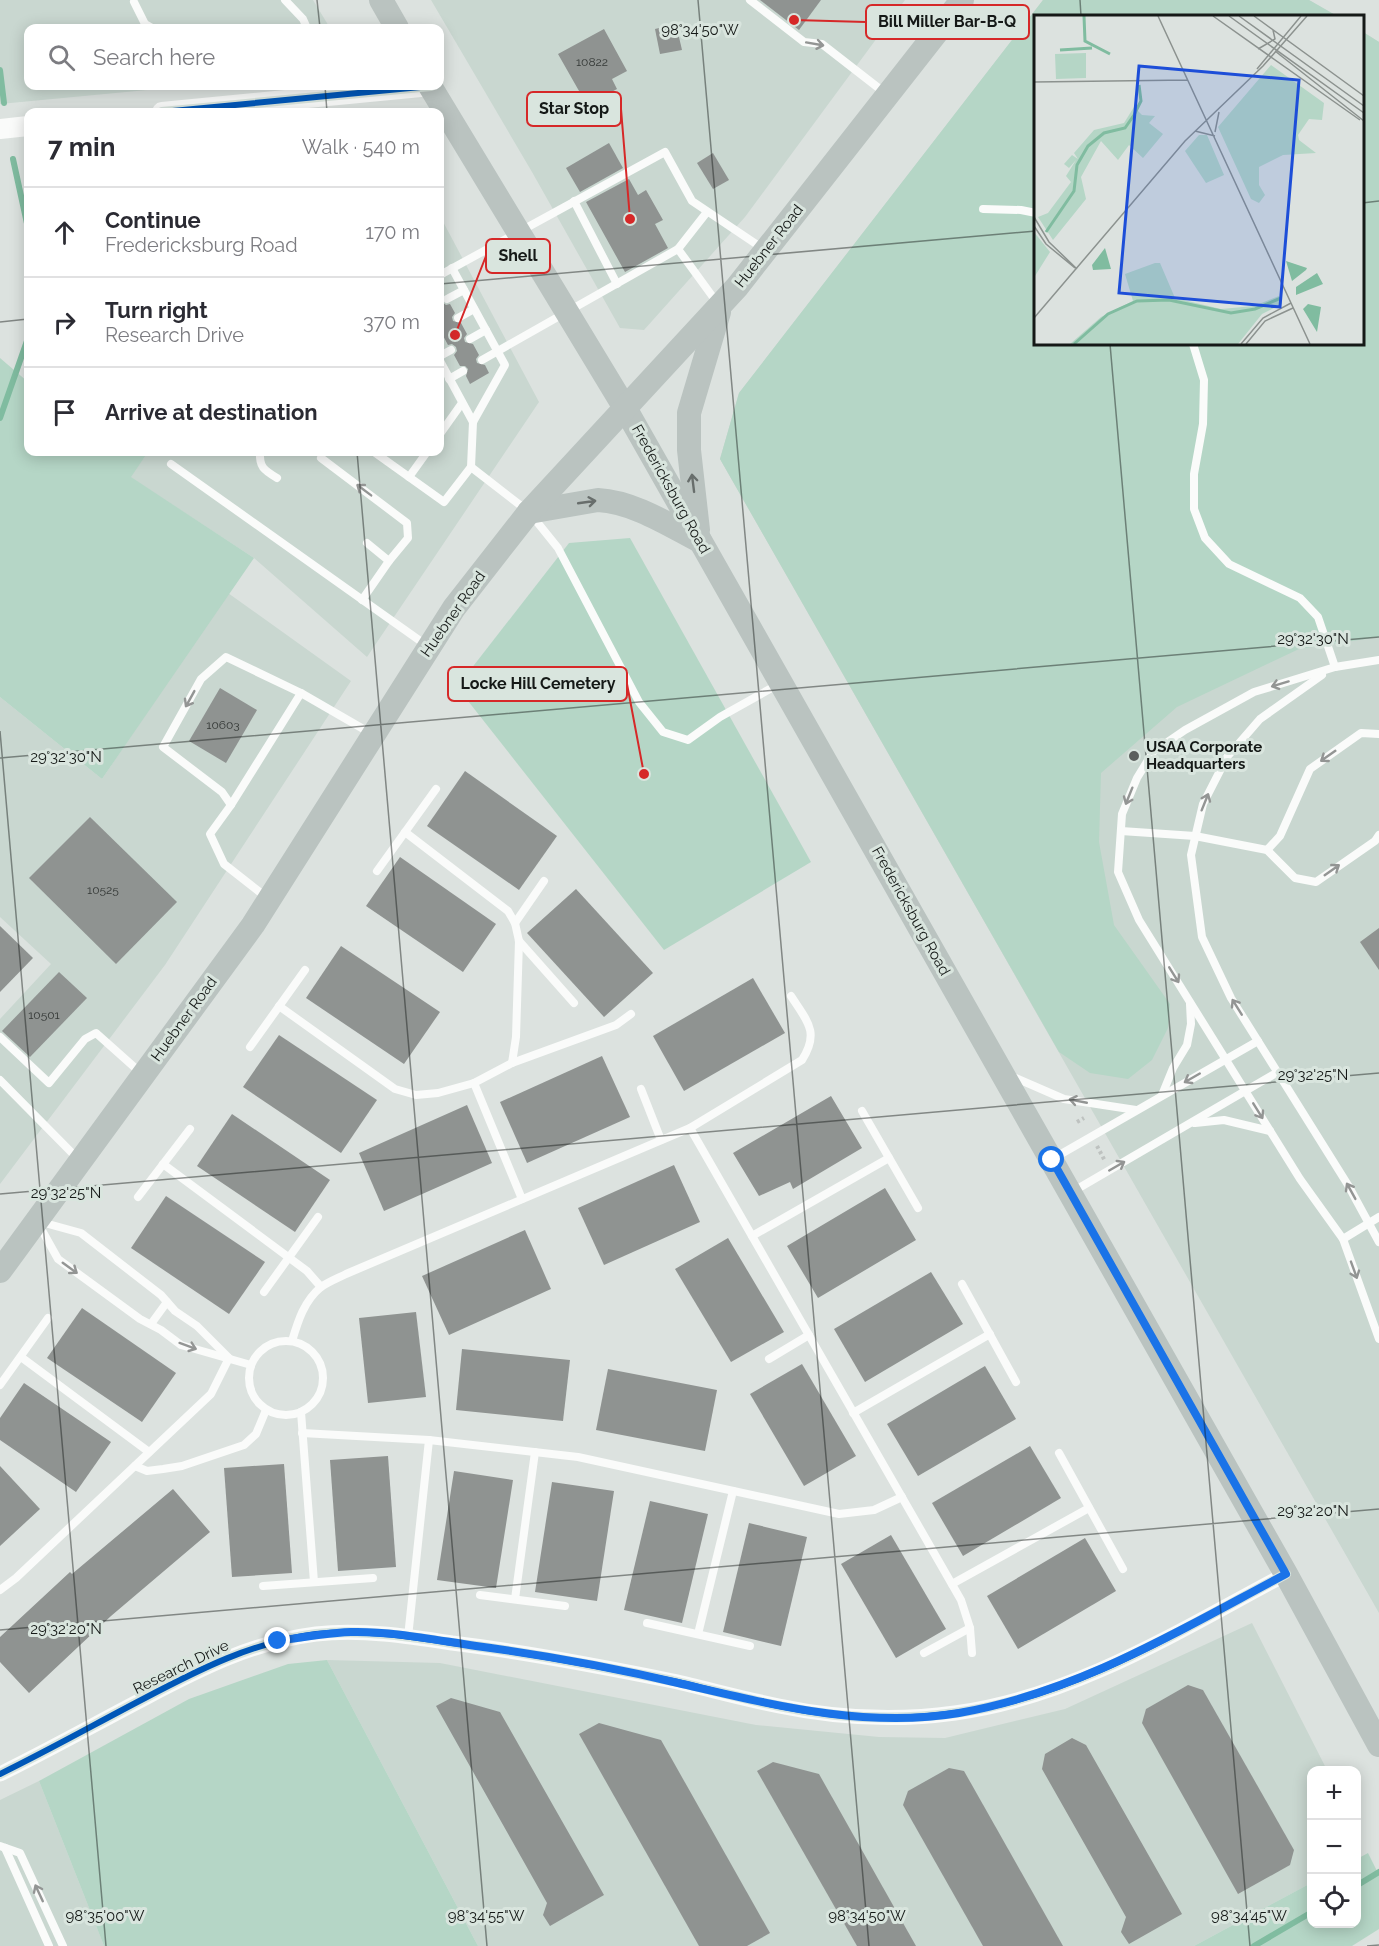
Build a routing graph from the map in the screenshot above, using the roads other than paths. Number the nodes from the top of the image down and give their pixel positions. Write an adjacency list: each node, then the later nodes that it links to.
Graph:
1 (285, 0): 7 (lane)
2 (381, 0): 8 (main road)
3 (750, 0): 11 (lane, one-way to 11)
4 (962, 0): 11 (main road, Huebner Road)
5 (134, 2): 6 (lane)
6 (145, 24)
7 (305, 24)
8 (395, 24)
9 (389, 90): 12 (street)
10 (432, 90): 13 (main road, Fredericksburg Road)
11 (887, 95): 23 (main road, Huebner Road)
12 (203, 108)
13 (443, 108)
14 (444, 109): 21 (main road, Fredericksburg Road)
15 (24, 126): 16 (street)
16 (0, 129)
17 (574, 201): 19 (lane); 21 (lane); 26 (lane)
18 (983, 209): 20 (lane)
19 (708, 212): 22 (lane); 23 (lane)
20 (1034, 213)
21 (518, 231): 24 (lane); 31 (main road, Fredericksburg Road)
22 (678, 249): 26 (lane); 29 (lane)
23 (766, 251): 29 (main road, Huebner Road)
24 (452, 267): 25 (lane); 27 (lane)
25 (444, 272)
26 (617, 284): 31 (lane)
27 (464, 290): 28 (lane); 30 (lane)
28 (447, 299)
29 (720, 307): 44 (main road, Huebner Road); 56 (main road, one-way to 29)
30 (474, 309): 32 (lane); 33 (lane)
31 (566, 312): 37 (lane); 44 (main road, Fredericksburg Road)
32 (458, 318)
33 (486, 330): 34 (lane); 37 (lane)
34 (470, 339)
35 (1193, 345): 62 (lane)
36 (451, 350): 38 (lane)
37 (497, 351): 39 (lane); 45 (lane)
38 (444, 354)
39 (482, 360)
40 (444, 369): 42 (lane)
41 (463, 371): 42 (lane)
42 (449, 379): 43 (lane)
43 (462, 403): 45 (lane); 46 (lane)
44 (625, 408): 55 (main road, Huebner Road); 56 (main road, Fredericksburg Road)
45 (472, 422): 52 (lane)
46 (444, 428)
47 (260, 456): 54 (lane)
48 (380, 456): 53 (lane)
49 (424, 456): 53 (lane)
50 (321, 458): 58 (lane, one-way to 50)
51 (171, 464): 59 (lane)
52 (471, 467): 53 (lane); 55 (lane)
53 (409, 477)
54 (277, 478)
55 (529, 512): 56 (main road, one-way to 56); 60 (main road, Huebner Road); 63 (lane)
56 (699, 541): 63 (main road, Fredericksburg Road)
57 (367, 543): 58 (lane)
58 (389, 561): 59 (lane)
59 (362, 600): 60 (lane)
60 (429, 647): 66 (main road, Huebner Road)
61 (1379, 660): 62 (lane)
62 (1335, 667): 69 (lane, one-way to 69); 72 (lane, one-way to 62)
63 (780, 683): 90 (main road, Fredericksburg Road)
64 (301, 693): 66 (lane); 68 (lane); 68 (lane, one-way to 68)
65 (1379, 734): 73 (lane, one-way to 73)
66 (373, 735): 76 (main road, Huebner Road)
67 (436, 789): 70 (lane)
68 (231, 805): 76 (lane)
69 (1121, 831): 72 (lane); 81 (lane, one-way to 81)
70 (405, 832): 74 (lane); 77 (lane)
71 (1379, 835): 73 (lane, one-way to 71)
72 (1195, 836): 73 (lane); 86 (lane, one-way to 72)
73 (1267, 850)
74 (377, 871)
75 (544, 881): 77 (lane)
76 (269, 900): 92 (main road, Huebner Road)
77 (515, 923): 78 (lane)
78 (519, 941): 82 (lane); 89 (lane)
79 (305, 970): 83 (lane)
80 (791, 996): 101 (lane)
81 (1190, 1000): 88 (lane); 97 (lane)
82 (574, 1003)
83 (279, 1006): 87 (lane); 94 (lane)
84 (631, 1014): 89 (lane)
85 (0, 1036): 92 (lane)
86 (1258, 1041): 88 (lane); 91 (lane)
87 (250, 1047)
88 (1226, 1059): 96 (lane); 97 (lane, one-way to 97)
89 (513, 1063): 94 (lane)
90 (1002, 1072): 98 (lane, one-way to 90); 106 (main road, Fredericksburg Road)
91 (1278, 1072): 96 (lane); 116 (lane, one-way to 91)
92 (143, 1075): 107 (main road, Huebner Road)
93 (0, 1080): 107 (lane)
94 (474, 1083): 111 (lane)
95 (641, 1089): 104 (lane)
96 (1245, 1090): 100 (lane); 103 (lane, one-way to 103)
97 (1162, 1095): 98 (lane)
98 (1136, 1110): 106 (lane)
99 (862, 1111): 105 (lane)
100 (1190, 1124): 103 (lane); 109 (lane, one-way to 100)
101 (690, 1128): 104 (lane); 117 (lane)
102 (190, 1129): 108 (lane)
103 (1270, 1131): 118 (lane)
104 (661, 1140): 111 (lane)
105 (889, 1158): 112 (lane); 117 (lane)
106 (1052, 1160): 109 (main road, Fredericksburg Road)
107 (80, 1161): 115 (main road, Huebner Road)
108 (163, 1164): 110 (lane); 120 (lane)
109 (1070, 1192): 151 (main road, Fredericksburg Road)
110 (138, 1197)
111 (522, 1199): 123 (lane)
112 (918, 1208)
113 (318, 1217): 120 (lane)
114 (1379, 1217): 116 (lane)
115 (37, 1221): 121 (main road, Huebner Road); 125 (lane); 127 (lane, one-way to 127)
116 (1369, 1223): 118 (lane); 119 (lane)
117 (752, 1236): 129 (lane)
118 (1343, 1239): 130 (lane, one-way to 130)
119 (1379, 1242)
120 (288, 1257): 123 (lane); 124 (lane)
121 (0, 1271)
122 (962, 1284): 128 (lane)
123 (321, 1287): 131 (lane)
124 (264, 1292)
125 (167, 1302): 127 (lane); 133 (lane)
126 (48, 1318): 132 (lane)
127 (151, 1324): 133 (lane, one-way to 133)
128 (990, 1334): 136 (lane); 140 (lane)
129 (809, 1335): 134 (lane); 140 (lane)
130 (1379, 1339)
131 (292, 1341): 135 (lane); 139 (lane)
132 (21, 1357): 137 (lane); 143 (lane)
133 (229, 1358): 135 (lane); 143 (lane)
134 (769, 1359)
135 (251, 1365): 138 (lane)
136 (1017, 1382)
137 (0, 1385)
138 (266, 1410): 139 (lane); 146 (lane)
139 (301, 1412): 141 (lane)
140 (854, 1413): 148 (lane)
141 (302, 1433): 142 (lane); 153 (lane)
142 (429, 1440): 144 (lane); 163 (lane)
143 (149, 1452): 146 (lane)
144 (535, 1452): 147 (lane); 158 (lane)
145 (1059, 1453): 149 (lane)
146 (135, 1466): 156 (lane)
147 (733, 1491): 148 (lane); 162 (lane)
148 (902, 1497): 154 (lane)
149 (1089, 1508): 150 (lane); 154 (lane)
150 (1123, 1569)
151 (1286, 1574): 163 (street, Research Drive); 167 (main road, Fredericksburg Road)
152 (373, 1578): 153 (lane)
153 (314, 1582): 155 (lane)
154 (952, 1584): 161 (lane)
155 (264, 1586)
156 (0, 1590)
157 (480, 1595): 158 (lane)
158 (515, 1599): 159 (lane)
159 (565, 1606)
160 (646, 1623): 162 (lane)
161 (970, 1628): 165 (lane); 166 (lane)
162 (698, 1634): 164 (lane)
163 (408, 1637): 168 (street, Research Drive)
164 (750, 1646)
165 (924, 1653)
166 (972, 1653)
167 (1379, 1745)
168 (0, 1774)
169 (2, 1847): 170 (lane); 171 (lane, one-way to 169)
170 (49, 1946)
171 (63, 1946)

